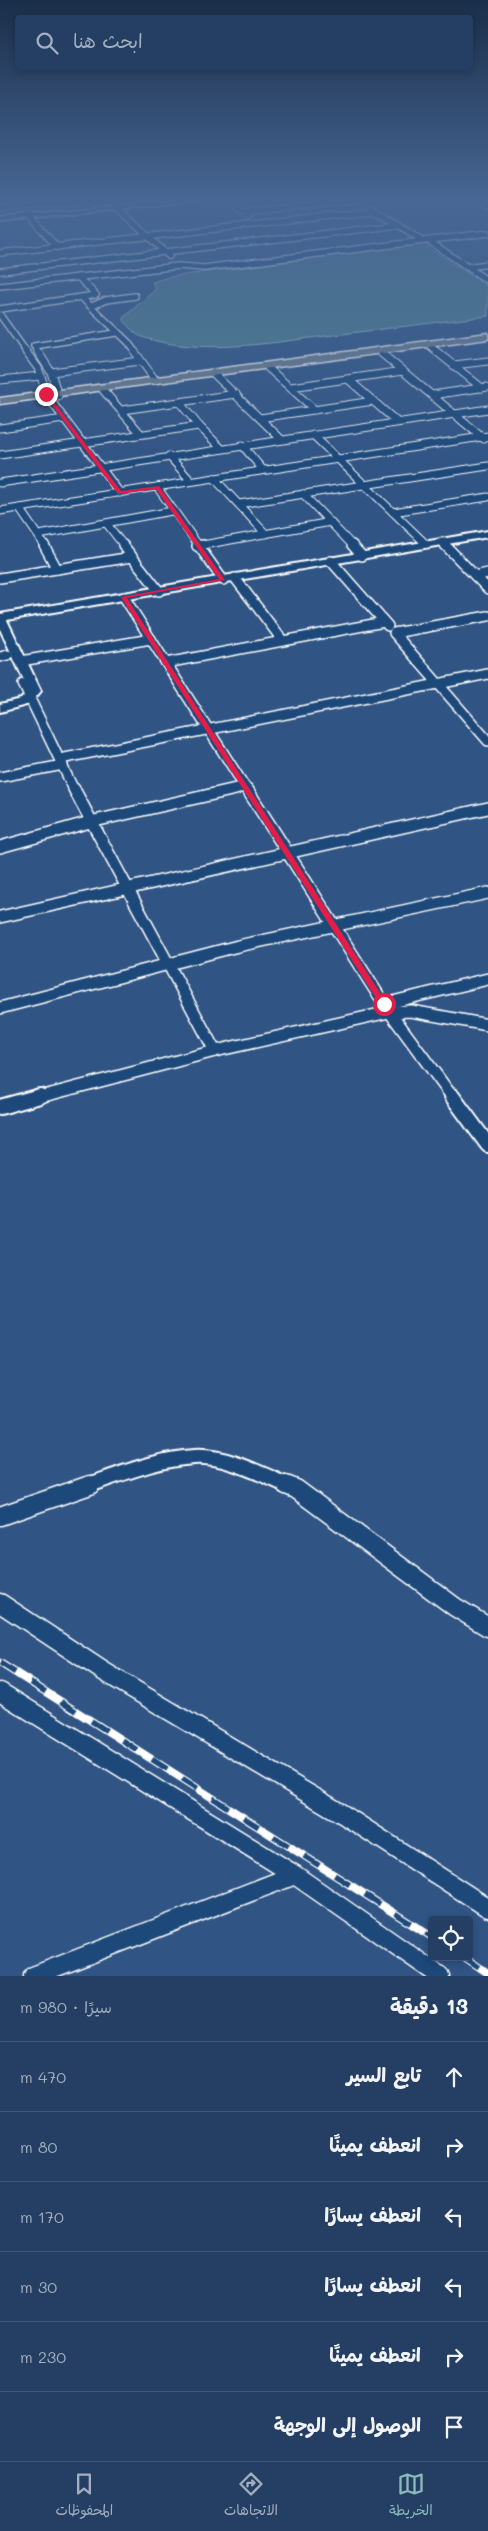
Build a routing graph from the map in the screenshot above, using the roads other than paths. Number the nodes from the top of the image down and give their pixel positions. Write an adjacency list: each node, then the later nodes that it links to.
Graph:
1 (95, 292): 3 (street)
2 (134, 296): 4 (street)
3 (84, 299): 4 (street); 5 (street)
4 (92, 306): 7 (street)
5 (0, 309)
6 (1, 316): 8 (street); 19 (street)
7 (116, 333): 12 (street); 17 (street)
8 (23, 334)
9 (488, 337): 10 (main road); 11 (main road)
10 (430, 346): 11 (main road); 14 (street)
11 (379, 352): 15 (main road); 16 (street); 18 (main road)
12 (140, 361): 17 (street); 22 (street)
13 (488, 361): 14 (street)
14 (454, 365): 24 (street)
15 (268, 368): 18 (main road); 23 (street)
16 (404, 371): 20 (street); 28 (street)
17 (51, 372): 27 (street)
18 (214, 374): 22 (main road); 25 (main road); 26 (street)
19 (42, 376): 21 (street); 27 (street)
20 (348, 379): 23 (street); 29 (street)
21 (0, 380)
22 (155, 380): 27 (main road)
23 (291, 387): 34 (street)
24 (485, 387): 28 (street)
25 (103, 390): 27 (main road); 33 (street)
26 (236, 394): 31 (street); 36 (street)
27 (52, 395): 30 (main road); 37 (street)
28 (432, 395): 35 (street)
29 (373, 401): 34 (street); 38 (street)
30 (0, 402)
31 (180, 402): 33 (street); 39 (street)
32 (488, 409): 35 (street)
33 (122, 410): 41 (street)
34 (315, 410): 36 (street)
35 (454, 414): 38 (street); 43 (street)
36 (260, 418): 44 (street)
37 (64, 419): 40 (street); 45 (street)
38 (397, 422): 42 (street)
39 (199, 426): 41 (street); 48 (street)
40 (0, 428)
41 (141, 434): 45 (street)
42 (313, 435): 44 (street); 51 (street)
43 (484, 436): 46 (street); 51 (street)
44 (281, 440): 47 (street)
45 (80, 443): 49 (street); 53 (street)
46 (488, 443)
47 (242, 445): 48 (street); 54 (street)
48 (221, 448): 50 (street)
49 (0, 455)
50 (169, 456): 53 (street); 56 (street)
51 (337, 458): 54 (street); 58 (street)
52 (488, 466): 58 (street)
53 (100, 467): 57 (street); 60 (street)
54 (264, 470): 55 (street)
55 (214, 478): 56 (street); 63 (street)
56 (191, 481): 59 (street)
57 (0, 483)
58 (364, 484): 61 (street); 67 (street)
59 (157, 487): 60 (street); 66 (street)
60 (120, 492): 64 (street)
61 (303, 494): 63 (street); 68 (street)
62 (488, 497): 67 (street)
63 (239, 504): 70 (street)
64 (19, 508): 65 (street); 72 (street)
65 (0, 511)
66 (172, 511): 69 (street); 75 (street)
67 (393, 512): 74 (street)
68 (331, 522): 70 (street); 76 (street)
69 (107, 524): 72 (street); 77 (street)
70 (266, 534): 75 (street)
71 (488, 534): 73 (street)
72 (39, 535): 79 (street)
73 (442, 542): 74 (street); 81 (street)
74 (426, 544): 76 (street)
75 (197, 546): 84 (street)
76 (362, 556): 78 (street)
77 (132, 557): 79 (street); 86 (street)
78 (331, 561): 83 (street); 90 (street)
79 (57, 569): 82 (street)
80 (488, 574): 81 (street)
81 (474, 576): 85 (street)
82 (0, 578)
83 (235, 578): 84 (street); 94 (street)
84 (222, 580): 86 (street)
85 (488, 589)
86 (159, 591): 87 (street)
87 (124, 597): 89 (street); 93 (street)
88 (488, 616): 91 (street)
89 (0, 617): 96 (street)
90 (384, 622): 91 (street); 94 (street)
91 (394, 633): 100 (street)
92 (0, 639): 95 (street)
93 (151, 639): 96 (street); 97 (street)
94 (283, 641): 97 (street)
95 (4, 656): 99 (street)
96 (21, 661): 101 (street)
97 (166, 663): 104 (street)
98 (488, 674): 100 (street)
99 (23, 684): 101 (street); 102 (street)
100 (438, 684): 104 (street); 105 (street)
101 (31, 699): 103 (street); 106 (street)
102 (0, 702)
103 (0, 708)
104 (209, 730): 106 (street); 108 (street)
105 (488, 741)
106 (62, 762): 107 (street); 110 (street)
107 (0, 777)
108 (244, 786): 110 (street); 112 (street)
109 (488, 808): 112 (street)
110 (90, 822): 111 (street); 113 (street)
111 (0, 847)
112 (286, 852): 113 (street); 116 (street)
113 (127, 889): 115 (street); 117 (street)
114 (488, 893): 116 (street)
115 (0, 917)
116 (333, 927): 117 (street); 120 (street)
117 (168, 965): 119 (street); 122 (street)
118 (488, 979): 120 (street)
119 (0, 1008)
120 (386, 1008): 121 (street); 122 (street); 124 (street)
121 (488, 1025)
122 (215, 1050): 123 (street)
123 (0, 1107)
124 (488, 1145)
125 (0, 1516): 127 (street)
126 (0, 1603): 130 (street)
127 (488, 1627)
128 (0, 1692): 129 (street)
129 (295, 1875): 131 (street); 132 (street)
130 (488, 1908)
131 (32, 1976)
132 (440, 1976)

